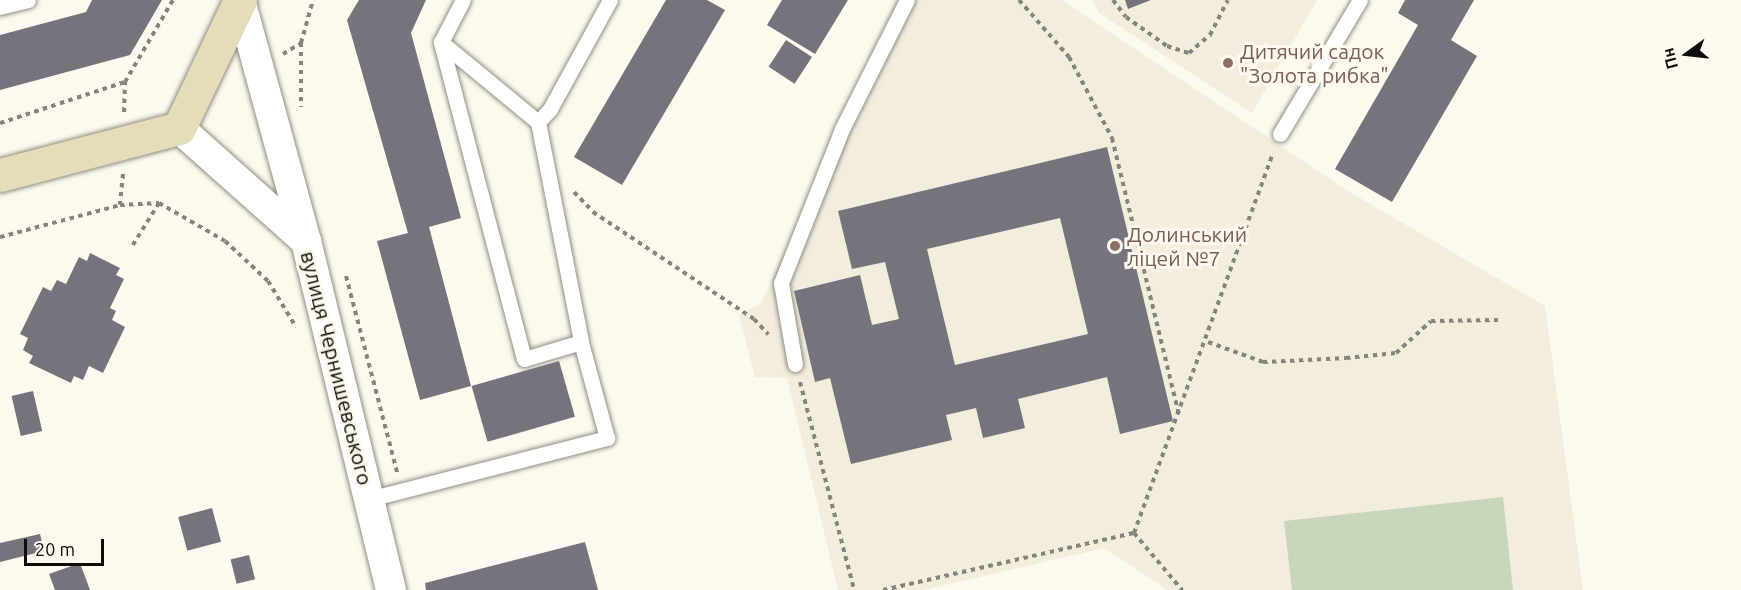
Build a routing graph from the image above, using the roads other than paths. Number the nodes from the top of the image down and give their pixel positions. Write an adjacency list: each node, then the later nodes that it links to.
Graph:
1 (28, 0): 7 (lane)
2 (240, 0): 10 (main road); 13 (street)
3 (463, 0): 8 (lane)
4 (610, 0): 9 (lane)
5 (907, 0): 15 (lane)
6 (1360, 0): 11 (lane)
7 (0, 7)
8 (441, 42): 9 (lane); 14 (lane)
9 (538, 122): 14 (lane)
10 (179, 128): 12 (main road); 13 (street, вулиця Чернишевського)
11 (1280, 134)
12 (0, 175)
13 (306, 241): 16 (street, вулиця Чернишевського)
14 (581, 342): 16 (lane)
15 (795, 364)
16 (369, 499): 17 (street, вулиця Чернишевського)
17 (392, 590)

